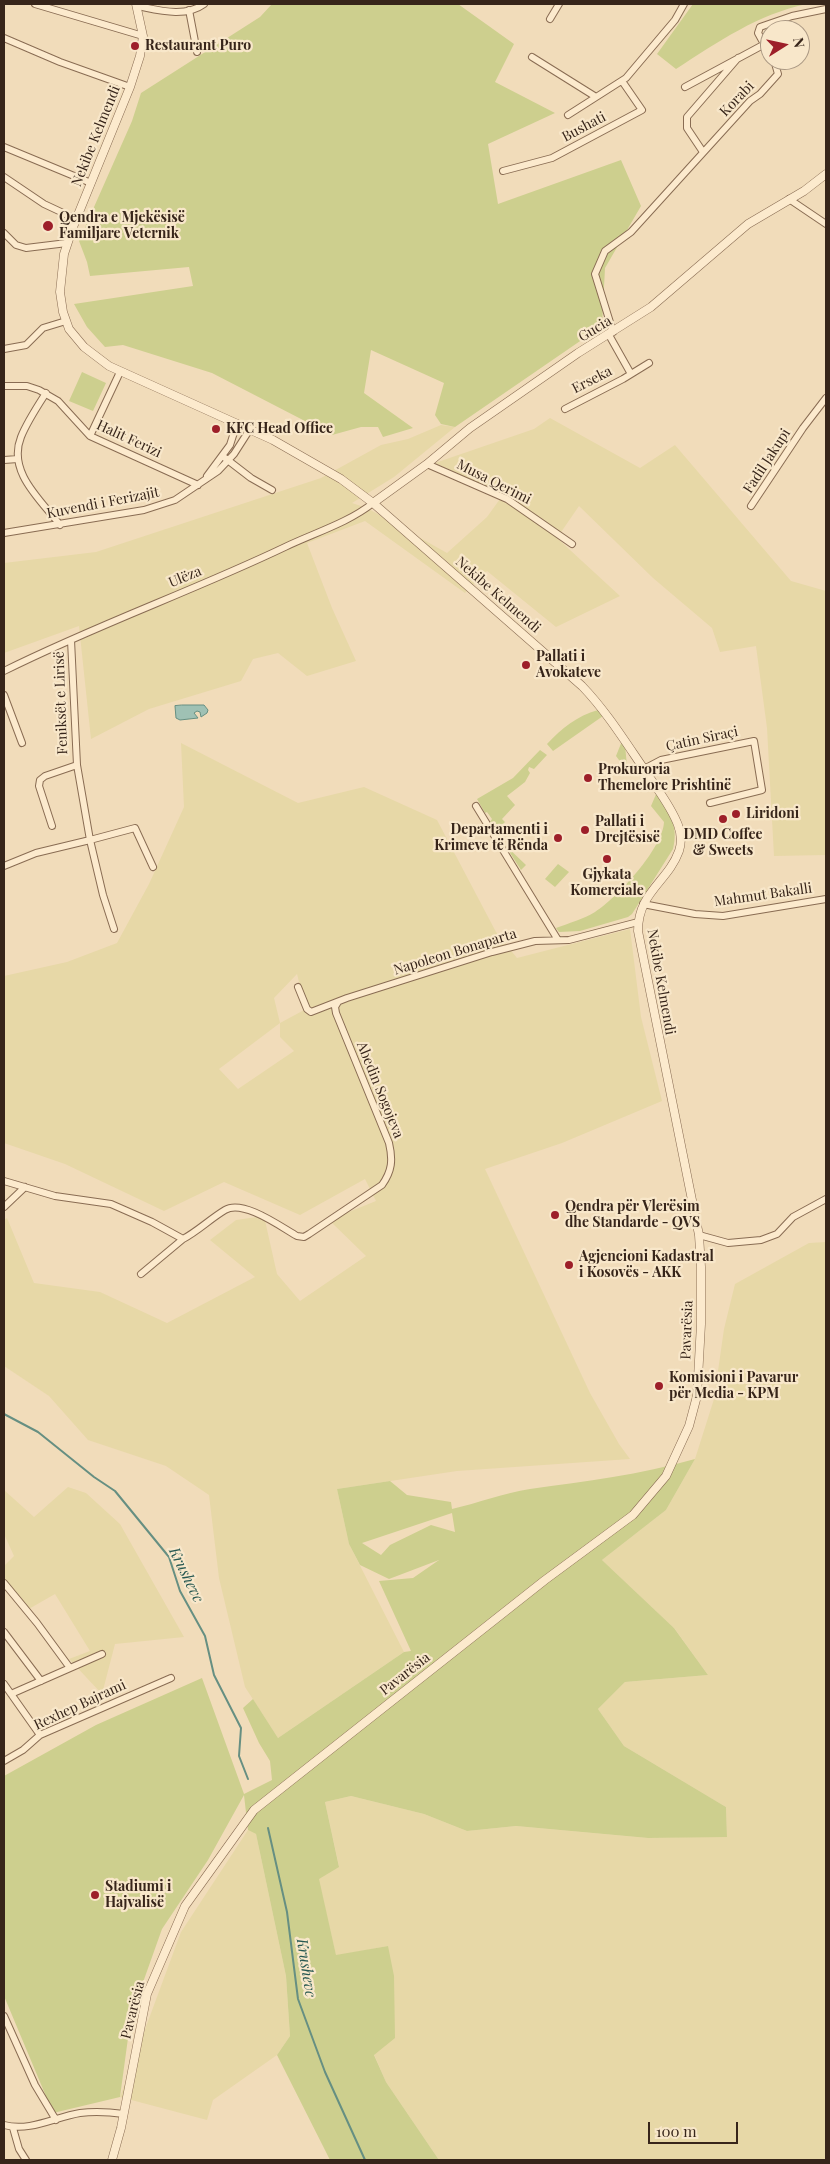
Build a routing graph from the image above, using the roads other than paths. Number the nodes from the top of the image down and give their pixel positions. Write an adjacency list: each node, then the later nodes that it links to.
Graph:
1 (35, 4): 10 (street)
2 (204, 4): 7 (street)
3 (559, 4): 8 (street)
4 (684, 4): 17 (street)
5 (136, 5): 7 (street); 10 (street, Nekibe Kelmendi)
6 (826, 9): 9 (street)
7 (189, 10): 13 (street)
8 (550, 19)
9 (779, 20)
10 (143, 36): 18 (street, Nekibe Kelmendi)
11 (4, 38): 18 (street)
12 (760, 47): 15 (street)
13 (197, 52)
14 (532, 57): 20 (street)
15 (738, 58): 19 (street); 23 (street)
16 (777, 70): 23 (street, Korabi)
17 (622, 81): 20 (street); 24 (street, Bushati)
18 (130, 87): 27 (street, Nekibe Kelmendi)
19 (685, 87)
20 (596, 97): 21 (street)
21 (568, 114)
22 (4, 147): 27 (street)
23 (703, 152): 34 (street, Erseka)
24 (503, 171)
25 (826, 174): 28 (street, Gucia)
26 (4, 177): 29 (street)
27 (91, 183): 29 (street, Nekibe Kelmendi)
28 (789, 199): 30 (street); 34 (street, Gucia)
29 (76, 219): 32 (street, Nekibe Kelmendi)
30 (826, 224)
31 (4, 234): 32 (street)
32 (67, 243): 33 (street, Nekibe Kelmendi)
33 (66, 320): 35 (street); 37 (street, Nekibe Kelmendi)
34 (611, 334): 38 (street, Erseka); 49 (street, Gucia)
35 (4, 349)
36 (650, 363): 38 (street, Erseka)
37 (120, 372): 43 (street, Nekibe Kelmendi); 45 (street)
38 (631, 374): 42 (street, Erseka)
39 (4, 386): 40 (street, Halit Ferizi)
40 (46, 393): 45 (street, Halit Ferizi); 46 (street)
41 (826, 398): 53 (street, Fadil Jakupi)
42 (565, 409)
43 (237, 423): 44 (street, Nekibe Kelmendi); 47 (street)
44 (250, 429): 47 (street); 52 (street, Nekibe Kelmendi)
45 (90, 436): 50 (street, Halit Ferizi)
46 (18, 459): 48 (street); 54 (street)
47 (226, 459): 50 (street); 51 (street)
48 (4, 460)
49 (427, 464): 52 (street, Gucia); 56 (street, Musa Qerimi)
50 (200, 484): 54 (street, Kuvendi i Ferizajit)
51 (272, 490)
52 (373, 503): 57 (street, Ulëza); 62 (street, Nekibe Kelmendi)
53 (751, 506)
54 (60, 525): 55 (street, Kuvendi i Ferizajit)
55 (4, 533)
56 (572, 544)
57 (72, 640): 58 (street, Ulëza); 61 (street, Feniksët e Lirisë)
58 (4, 671)
59 (4, 695): 60 (street)
60 (22, 742)
61 (76, 765): 65 (street, Feniksët e Lirisë); 66 (street, Feniksët e Lirisë)
62 (644, 769): 63 (street, Çatin Siraçi); 70 (street, Nekibe Kelmendi)
63 (710, 802)
64 (476, 806): 73 (street)
65 (52, 826)
66 (90, 840): 67 (street); 68 (street); 72 (street, Feniksët e Lirisë)
67 (4, 866)
68 (153, 867)
69 (826, 899): 70 (street, Mahmut Bakalli)
70 (643, 904): 71 (street, Nekibe Kelmendi)
71 (638, 922): 73 (street, Napoleon Bonaparta); 80 (street, Nekibe Kelmendi)
72 (114, 929)
73 (558, 940): 75 (street, Napoleon Bonaparta)
74 (298, 987): 75 (street, Napoleon Bonaparta)
75 (338, 1002): 82 (street, Abedin Sogojeva)
76 (4, 1181): 77 (street)
77 (25, 1187): 79 (street); 82 (street)
78 (826, 1199): 81 (street)
79 (4, 1207)
80 (697, 1224): 81 (street, Pavarësia)
81 (699, 1235): 95 (street, Pavarësia)
82 (183, 1239): 83 (street)
83 (141, 1274)
84 (4, 1583): 87 (street)
85 (4, 1632): 89 (street)
86 (102, 1654): 87 (street)
87 (70, 1668): 89 (street)
88 (171, 1678): 92 (street, Rexhep Bajrami)
89 (41, 1681): 91 (street)
90 (4, 1684): 91 (street)
91 (11, 1694): 92 (street)
92 (40, 1735): 93 (street, Rexhep Bajrami)
93 (4, 1762)
94 (4, 2016): 96 (street)
95 (124, 2114): 96 (street); 100 (street, Pavarësia)
96 (56, 2120): 98 (street)
97 (4, 2125): 98 (street)
98 (13, 2128): 99 (street)
99 (26, 2160)
100 (112, 2160)

